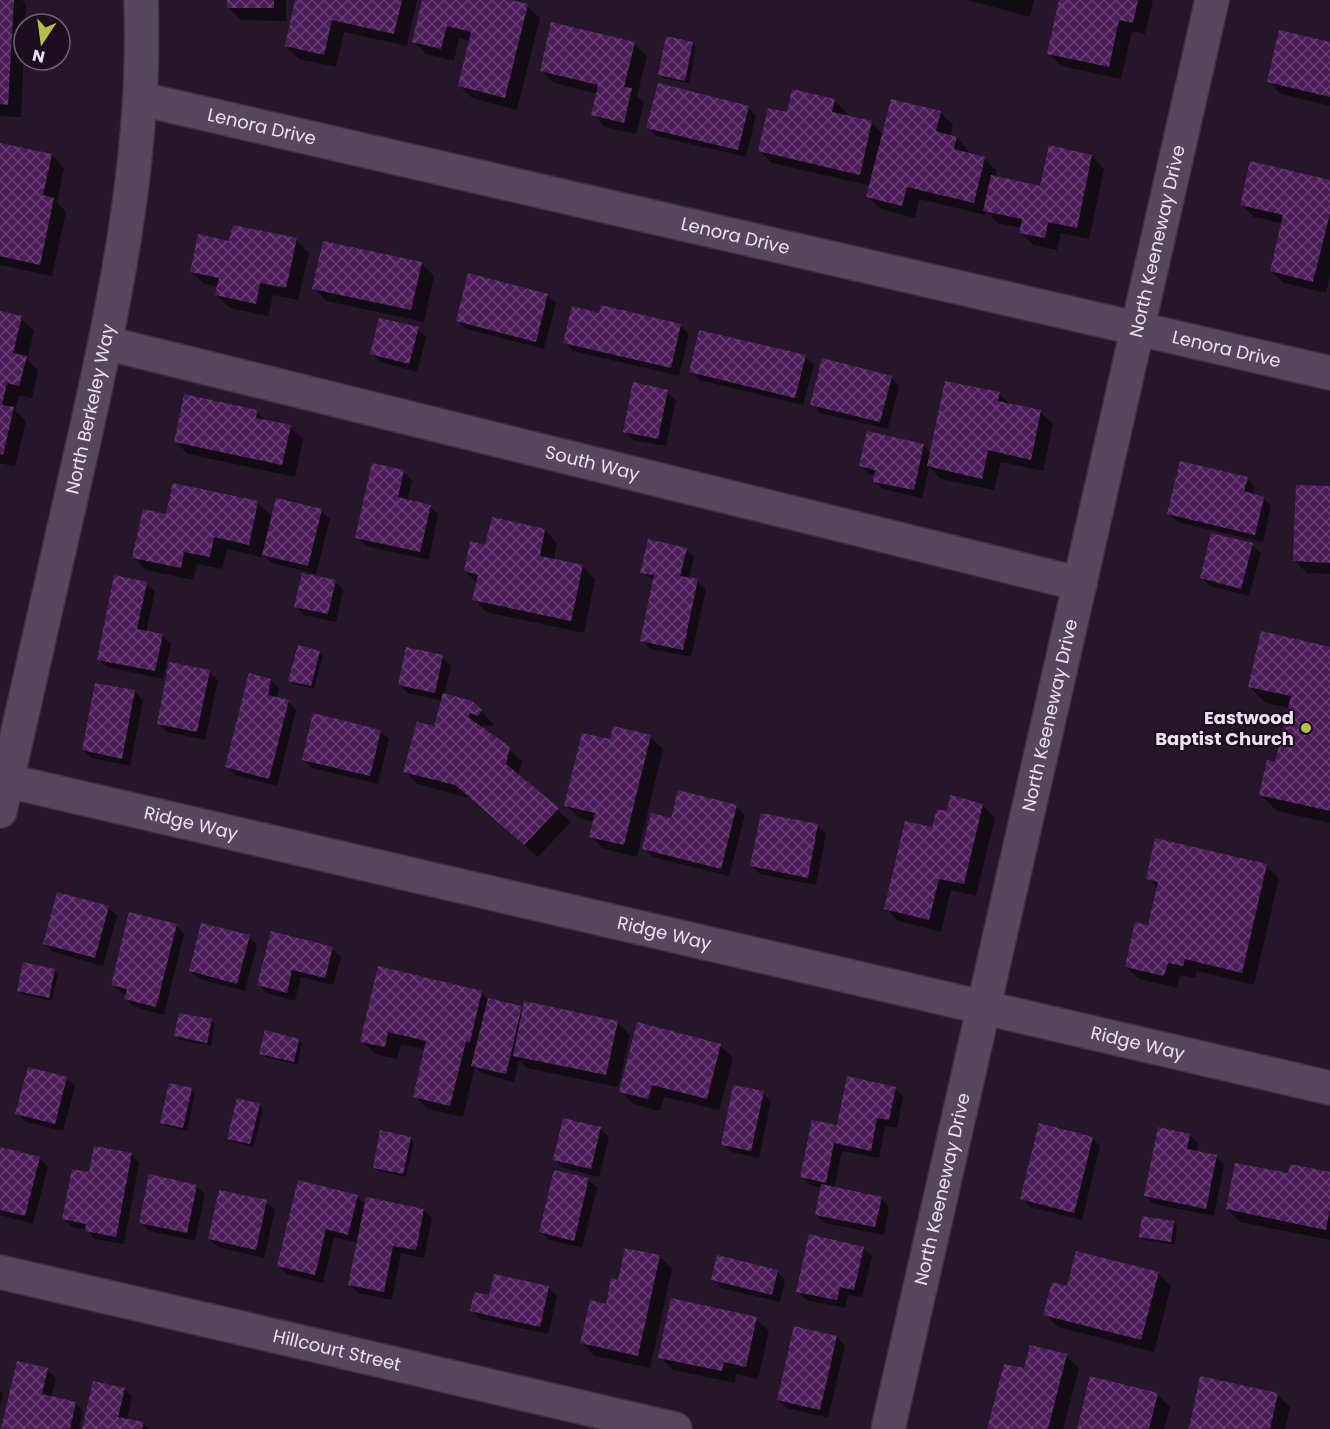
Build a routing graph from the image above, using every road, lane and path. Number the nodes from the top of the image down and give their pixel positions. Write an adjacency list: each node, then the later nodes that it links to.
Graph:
1 (141, 0): 3 (street, North Berkeley Way)
2 (1212, 0): 4 (street, North Keeneway Drive)
3 (141, 99): 4 (street, Lenora Drive); 5 (street, North Berkeley Way)
4 (1138, 329): 6 (street, Lenora Drive); 7 (street, North Keeneway Drive)
5 (106, 343): 7 (street, South Way); 8 (street, North Berkeley Way)
6 (1330, 373)
7 (1080, 584): 10 (street, North Keeneway Drive)
8 (4, 779): 9 (street, North Berkeley Way); 10 (street, Ridge Way)
9 (0, 812)
10 (983, 1009): 11 (street, Ridge Way); 14 (street, North Keeneway Drive)
11 (1330, 1088)
12 (0, 1272): 13 (street, Hillcourt Street)
13 (675, 1429)
14 (888, 1429)

